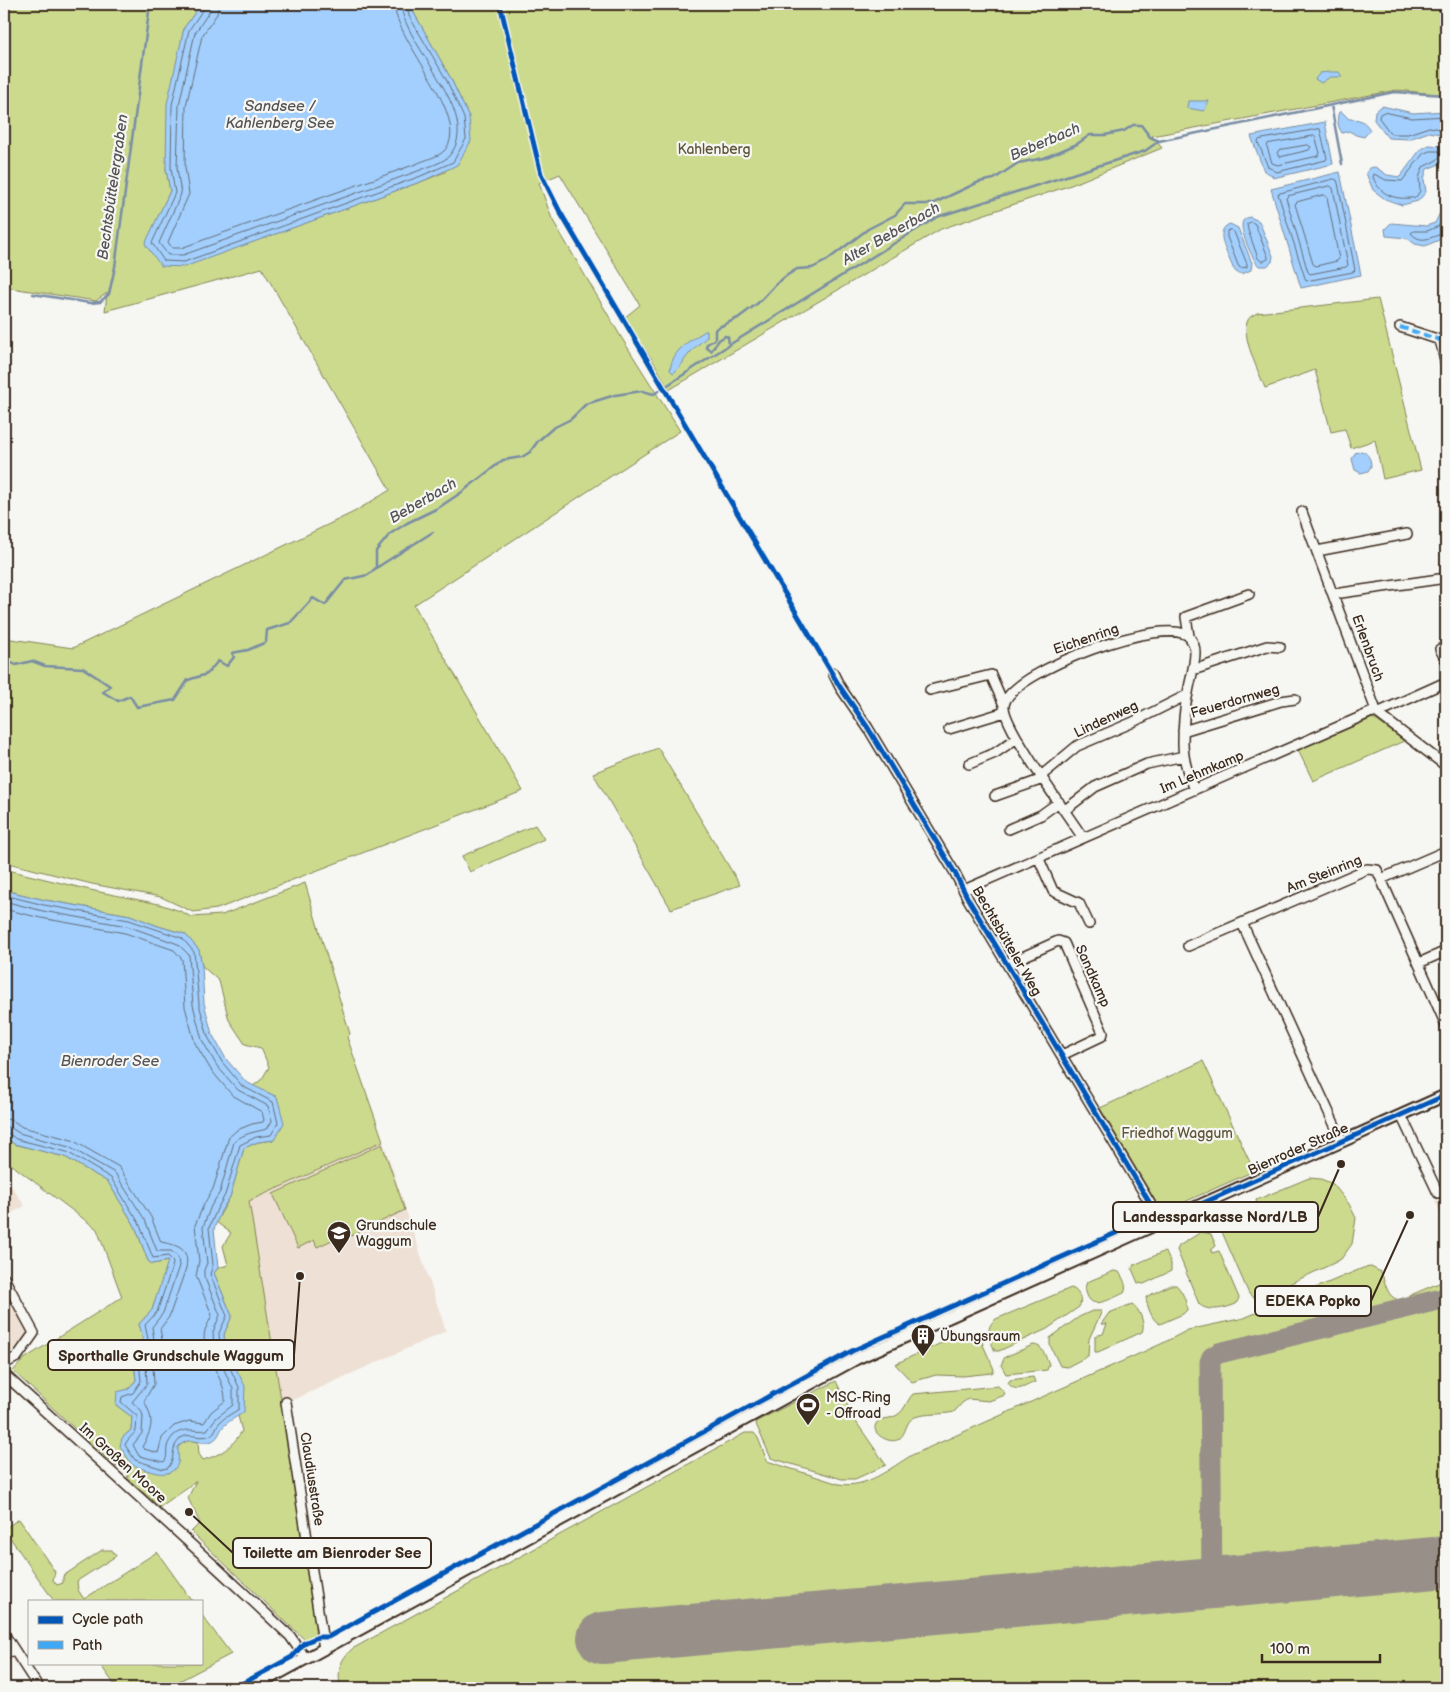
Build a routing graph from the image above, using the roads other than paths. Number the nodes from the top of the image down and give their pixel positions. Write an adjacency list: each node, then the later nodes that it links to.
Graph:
1 (1400, 327): 2 (street)
2 (1443, 339): 3 (street)
3 (1446, 366)
4 (1302, 512): 6 (street, Erlenbruch)
5 (1407, 534): 6 (street)
6 (1317, 551): 9 (street, Erlenbruch)
7 (1446, 578): 9 (street)
8 (1248, 594): 10 (street)
9 (1334, 594): 21 (street, Erlenbruch)
10 (1189, 636): 14 (street); 20 (street, Eichenring)
11 (1280, 646): 14 (street)
12 (1440, 649): 13 (street)
13 (1446, 660)
14 (1193, 670): 18 (street)
15 (833, 673): 38 (street, Bechtsbütteler Weg)
16 (1446, 682): 21 (street, Im Lehmkamp)
17 (930, 690): 20 (street)
18 (1187, 695): 23 (street); 28 (street, Lindenweg)
19 (1295, 699): 23 (street, Feuerdornweg)
20 (1005, 709): 22 (street); 24 (street)
21 (1377, 713): 27 (street); 29 (street, Im Lehmkamp)
22 (949, 729)
23 (1184, 731): 25 (street)
24 (1017, 738): 26 (street); 28 (street)
25 (1184, 756): 29 (street); 32 (street)
26 (969, 764)
27 (1446, 766)
28 (1042, 777): 30 (street); 31 (street)
29 (1194, 790): 34 (street, Im Lehmkamp)
30 (995, 796)
31 (1059, 802): 32 (street); 33 (street)
32 (1065, 810): 34 (street)
33 (1009, 829)
34 (1083, 838): 36 (street, Im Lehmkamp)
35 (1446, 852): 37 (street)
36 (1039, 859): 38 (street, Im Lehmkamp); 40 (street)
37 (1381, 879): 39 (street, Am Steinring); 43 (street)
38 (964, 890): 44 (street, Bechtsbütteler Weg)
39 (1242, 923): 41 (street, Am Steinring); 49 (street)
40 (1088, 924)
41 (1188, 946)
42 (1446, 951): 43 (street)
43 (1419, 963): 45 (street)
44 (1007, 964): 46 (street, Bechtsbütteler Weg); 46 (street, Sandkamp)
45 (1446, 1025)
46 (1062, 1056): 51 (street, Bechtsbütteler Weg)
47 (1446, 1096): 48 (street, Bienroder Straße)
48 (1401, 1115): 49 (street, Bienroder Straße); 50 (street)
49 (1342, 1141): 51 (street, Bienroder Straße)
50 (1438, 1194)
51 (1158, 1223): 58 (street, Bienroder Straße)
52 (4, 1278): 53 (street)
53 (4, 1364)
54 (4, 1374): 60 (street, Im Großen Moore)
55 (286, 1402): 58 (street, Claudiusstraße)
56 (4, 1634): 57 (street)
57 (13, 1649): 59 (street); 61 (street)
58 (324, 1649): 60 (street, Bienroder Straße)
59 (4, 1656)
60 (306, 1659): 62 (street, Bienroder Straße)
61 (38, 1688)
62 (252, 1688)

